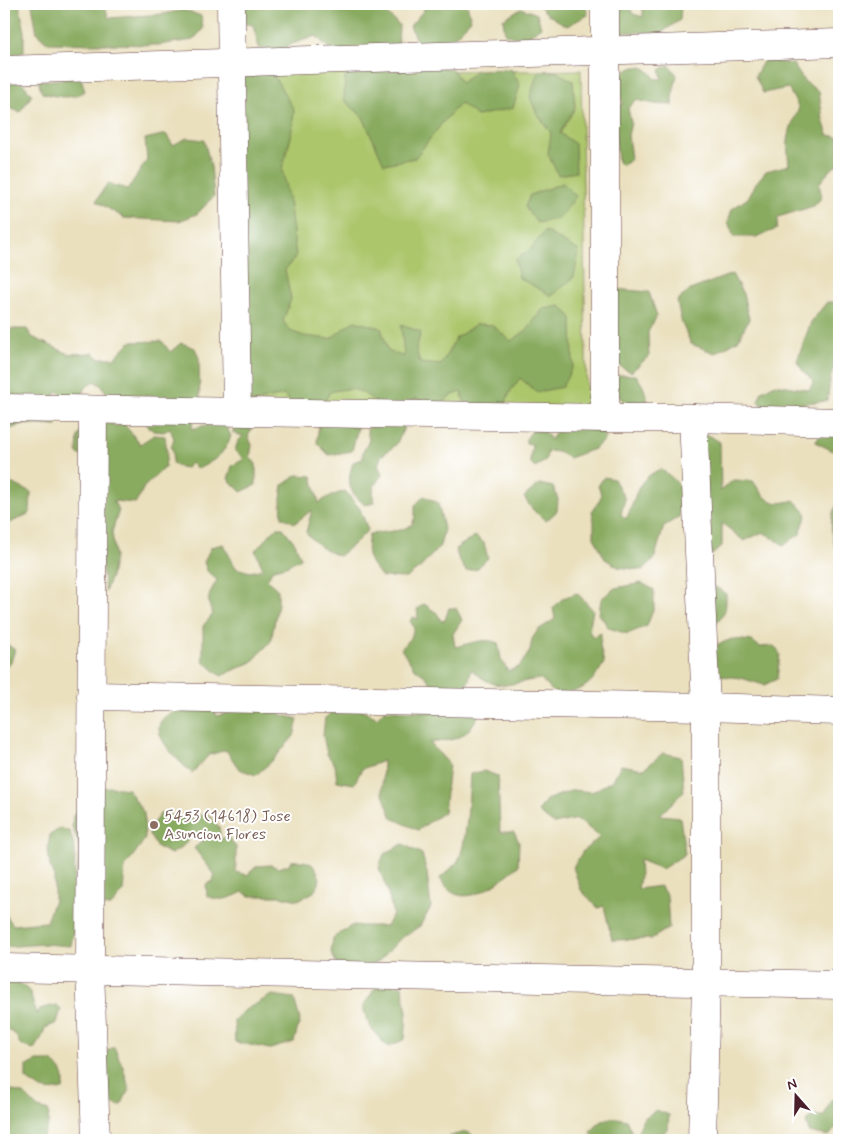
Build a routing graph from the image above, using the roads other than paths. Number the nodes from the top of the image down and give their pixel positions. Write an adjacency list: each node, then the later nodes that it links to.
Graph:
1 (231, 4): 5 (street)
2 (604, 4): 4 (street)
3 (839, 43): 4 (street)
4 (604, 51): 5 (street); 10 (street)
5 (232, 63): 6 (street); 9 (street)
6 (4, 70)
7 (4, 408): 8 (street)
8 (93, 410): 9 (street); 13 (street)
9 (237, 411): 10 (street)
10 (605, 418): 11 (street)
11 (693, 418): 12 (street); 14 (street)
12 (839, 422)
13 (91, 696): 14 (street); 17 (street)
14 (706, 706): 15 (street); 18 (street)
15 (839, 711)
16 (4, 968): 17 (street)
17 (90, 969): 18 (street); 20 (street)
18 (706, 982): 19 (street); 21 (street)
19 (839, 985)
20 (96, 1140)
21 (702, 1140)

